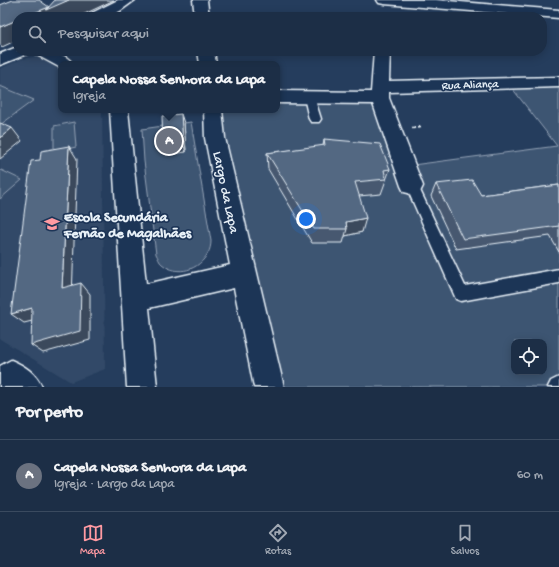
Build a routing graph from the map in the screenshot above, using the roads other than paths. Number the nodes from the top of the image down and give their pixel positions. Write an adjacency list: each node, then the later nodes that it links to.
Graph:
1 (128, 0): 5 (street)
2 (200, 0): 6 (street)
3 (405, 1): 4 (street); 7 (street)
4 (384, 4)
5 (106, 12)
6 (201, 12)
7 (535, 12)
8 (547, 13): 9 (street)
9 (559, 14)
10 (12, 55): 13 (street)
11 (50, 56): 14 (street)
12 (382, 56): 16 (street)
13 (0, 60)
14 (59, 61)
15 (559, 82): 16 (street, Rua Aliança)
16 (380, 93): 18 (street, Rua Aliança); 22 (street)
17 (280, 97): 18 (street, Rua Aliança)
18 (309, 97): 21 (lane)
19 (120, 113): 25 (street)
20 (212, 113): 23 (street, Largo da Lapa)
21 (315, 119)
22 (412, 186): 24 (lane)
23 (244, 274): 25 (street); 27 (street, Largo da Lapa)
24 (559, 276)
25 (134, 299): 26 (street)
26 (142, 387)
27 (269, 387)

